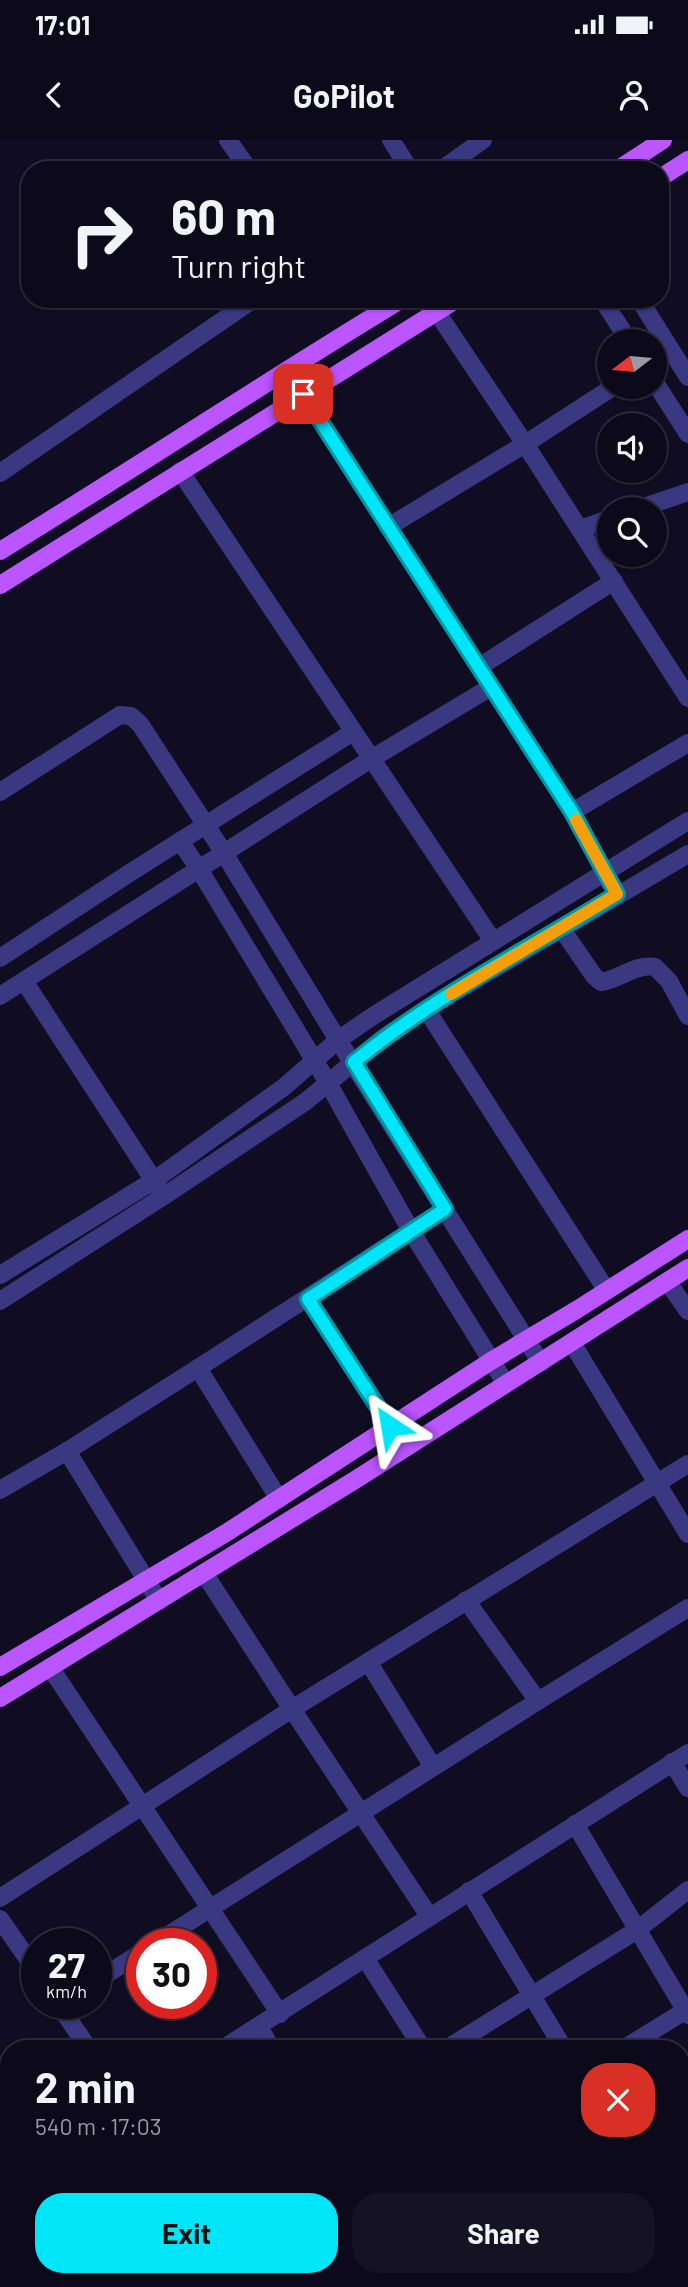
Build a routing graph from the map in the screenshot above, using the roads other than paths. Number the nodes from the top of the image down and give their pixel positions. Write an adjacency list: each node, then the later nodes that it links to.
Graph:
1 (228, 140): 6 (street)
2 (391, 140): 7 (street)
3 (483, 140): 8 (street)
4 (663, 140): 9 (main road)
5 (688, 160): 10 (main road)
6 (243, 161)
7 (404, 161)
8 (454, 161)
9 (631, 161)
10 (669, 172)
11 (241, 308): 25 (street)
12 (387, 308): 31 (main road)
13 (441, 308): 16 (main road)
14 (608, 308): 17 (street)
15 (645, 308): 18 (street)
16 (436, 311): 19 (main road); 23 (street)
17 (621, 329)
18 (683, 369)
19 (303, 394): 24 (main road); 29 (street)
20 (597, 397): 23 (street)
21 (666, 399): 22 (street)
22 (688, 434)
23 (525, 444): 29 (street); 30 (street)
24 (180, 471): 33 (main road); 37 (street)
25 (0, 473)
26 (688, 492): 27 (street)
27 (667, 499)
28 (597, 523): 30 (street)
29 (388, 527): 34 (street)
30 (580, 529): 32 (street)
31 (0, 551)
32 (614, 581): 34 (street); 36 (street)
33 (0, 585)
34 (479, 667): 35 (street)
35 (491, 687): 39 (street); 41 (street)
36 (688, 698)
37 (353, 732): 39 (street); 43 (street)
38 (688, 743): 41 (street)
39 (371, 759): 45 (street); 51 (street)
40 (0, 792): 43 (street)
41 (572, 812): 48 (street)
42 (688, 821): 48 (street)
43 (206, 824): 44 (street); 45 (street)
44 (180, 841): 47 (street); 52 (street)
45 (224, 853): 47 (street); 57 (street)
46 (688, 855): 49 (street)
47 (199, 869): 53 (street); 58 (street)
48 (604, 873): 49 (street); 51 (street)
49 (617, 894): 50 (street)
50 (561, 928): 55 (street); 56 (street)
51 (493, 941): 57 (street)
52 (0, 958)
53 (24, 981): 54 (street); 61 (street)
54 (0, 996)
55 (426, 1009): 59 (street); 69 (street)
56 (688, 1016)
57 (338, 1040): 58 (street); 59 (street)
58 (314, 1060): 60 (street); 61 (street)
59 (354, 1062): 60 (street); 63 (street)
60 (328, 1083): 62 (street); 64 (street)
61 (153, 1181): 62 (street); 67 (street)
62 (164, 1196): 71 (street)
63 (445, 1209): 64 (street); 73 (street)
64 (411, 1231): 70 (street); 75 (street)
65 (688, 1239): 69 (main road)
66 (688, 1268): 68 (main road)
67 (0, 1275)
68 (667, 1281): 72 (street); 74 (main road)
69 (607, 1292): 73 (main road)
70 (308, 1299): 77 (street); 79 (street)
71 (0, 1301)
72 (688, 1311)
73 (527, 1340): 75 (main road); 76 (street)
74 (572, 1343): 76 (main road); 82 (street)
75 (491, 1361): 78 (street); 79 (main road)
76 (541, 1363): 78 (main road)
77 (198, 1368): 80 (street); 84 (street)
78 (506, 1384): 86 (main road)
79 (390, 1426): 84 (main road)
80 (67, 1451): 83 (street); 87 (street)
81 (688, 1464): 82 (street)
82 (657, 1483): 85 (street); 89 (street)
83 (0, 1490)
84 (279, 1499): 87 (main road)
85 (688, 1534)
86 (204, 1573): 88 (main road); 96 (street)
87 (145, 1579): 88 (street); 92 (main road)
88 (159, 1601): 93 (main road)
89 (466, 1601): 91 (street); 95 (street)
90 (688, 1608): 95 (street)
91 (369, 1663): 96 (street); 99 (street)
92 (0, 1667)
93 (50, 1667): 94 (main road); 101 (street)
94 (0, 1698)
95 (538, 1701): 99 (street)
96 (292, 1709): 101 (street); 102 (street)
97 (688, 1753): 98 (street)
98 (672, 1762): 100 (street); 103 (street)
99 (433, 1767): 102 (street)
100 (688, 1788)
101 (141, 1805): 106 (street); 107 (street)
102 (359, 1813): 107 (street); 108 (street)
103 (575, 1824): 105 (street); 111 (street)
104 (688, 1890): 111 (street)
105 (469, 1891): 108 (street); 114 (street)
106 (0, 1898)
107 (209, 1908): 110 (street); 116 (street)
108 (429, 1916): 113 (street)
109 (0, 1919): 112 (street)
110 (178, 1928)
111 (637, 1930): 114 (street); 115 (street)
112 (21, 1949)
113 (365, 1958): 116 (street); 122 (street)
114 (532, 1996): 123 (street); 124 (street)
115 (687, 2012): 125 (street)
116 (280, 2014): 118 (street)
117 (70, 2019): 119 (street)
118 (259, 2027): 120 (street); 121 (street)
119 (83, 2040)
120 (237, 2040)
121 (267, 2040)
122 (417, 2040)
123 (461, 2040)
124 (559, 2040)
125 (639, 2040)

